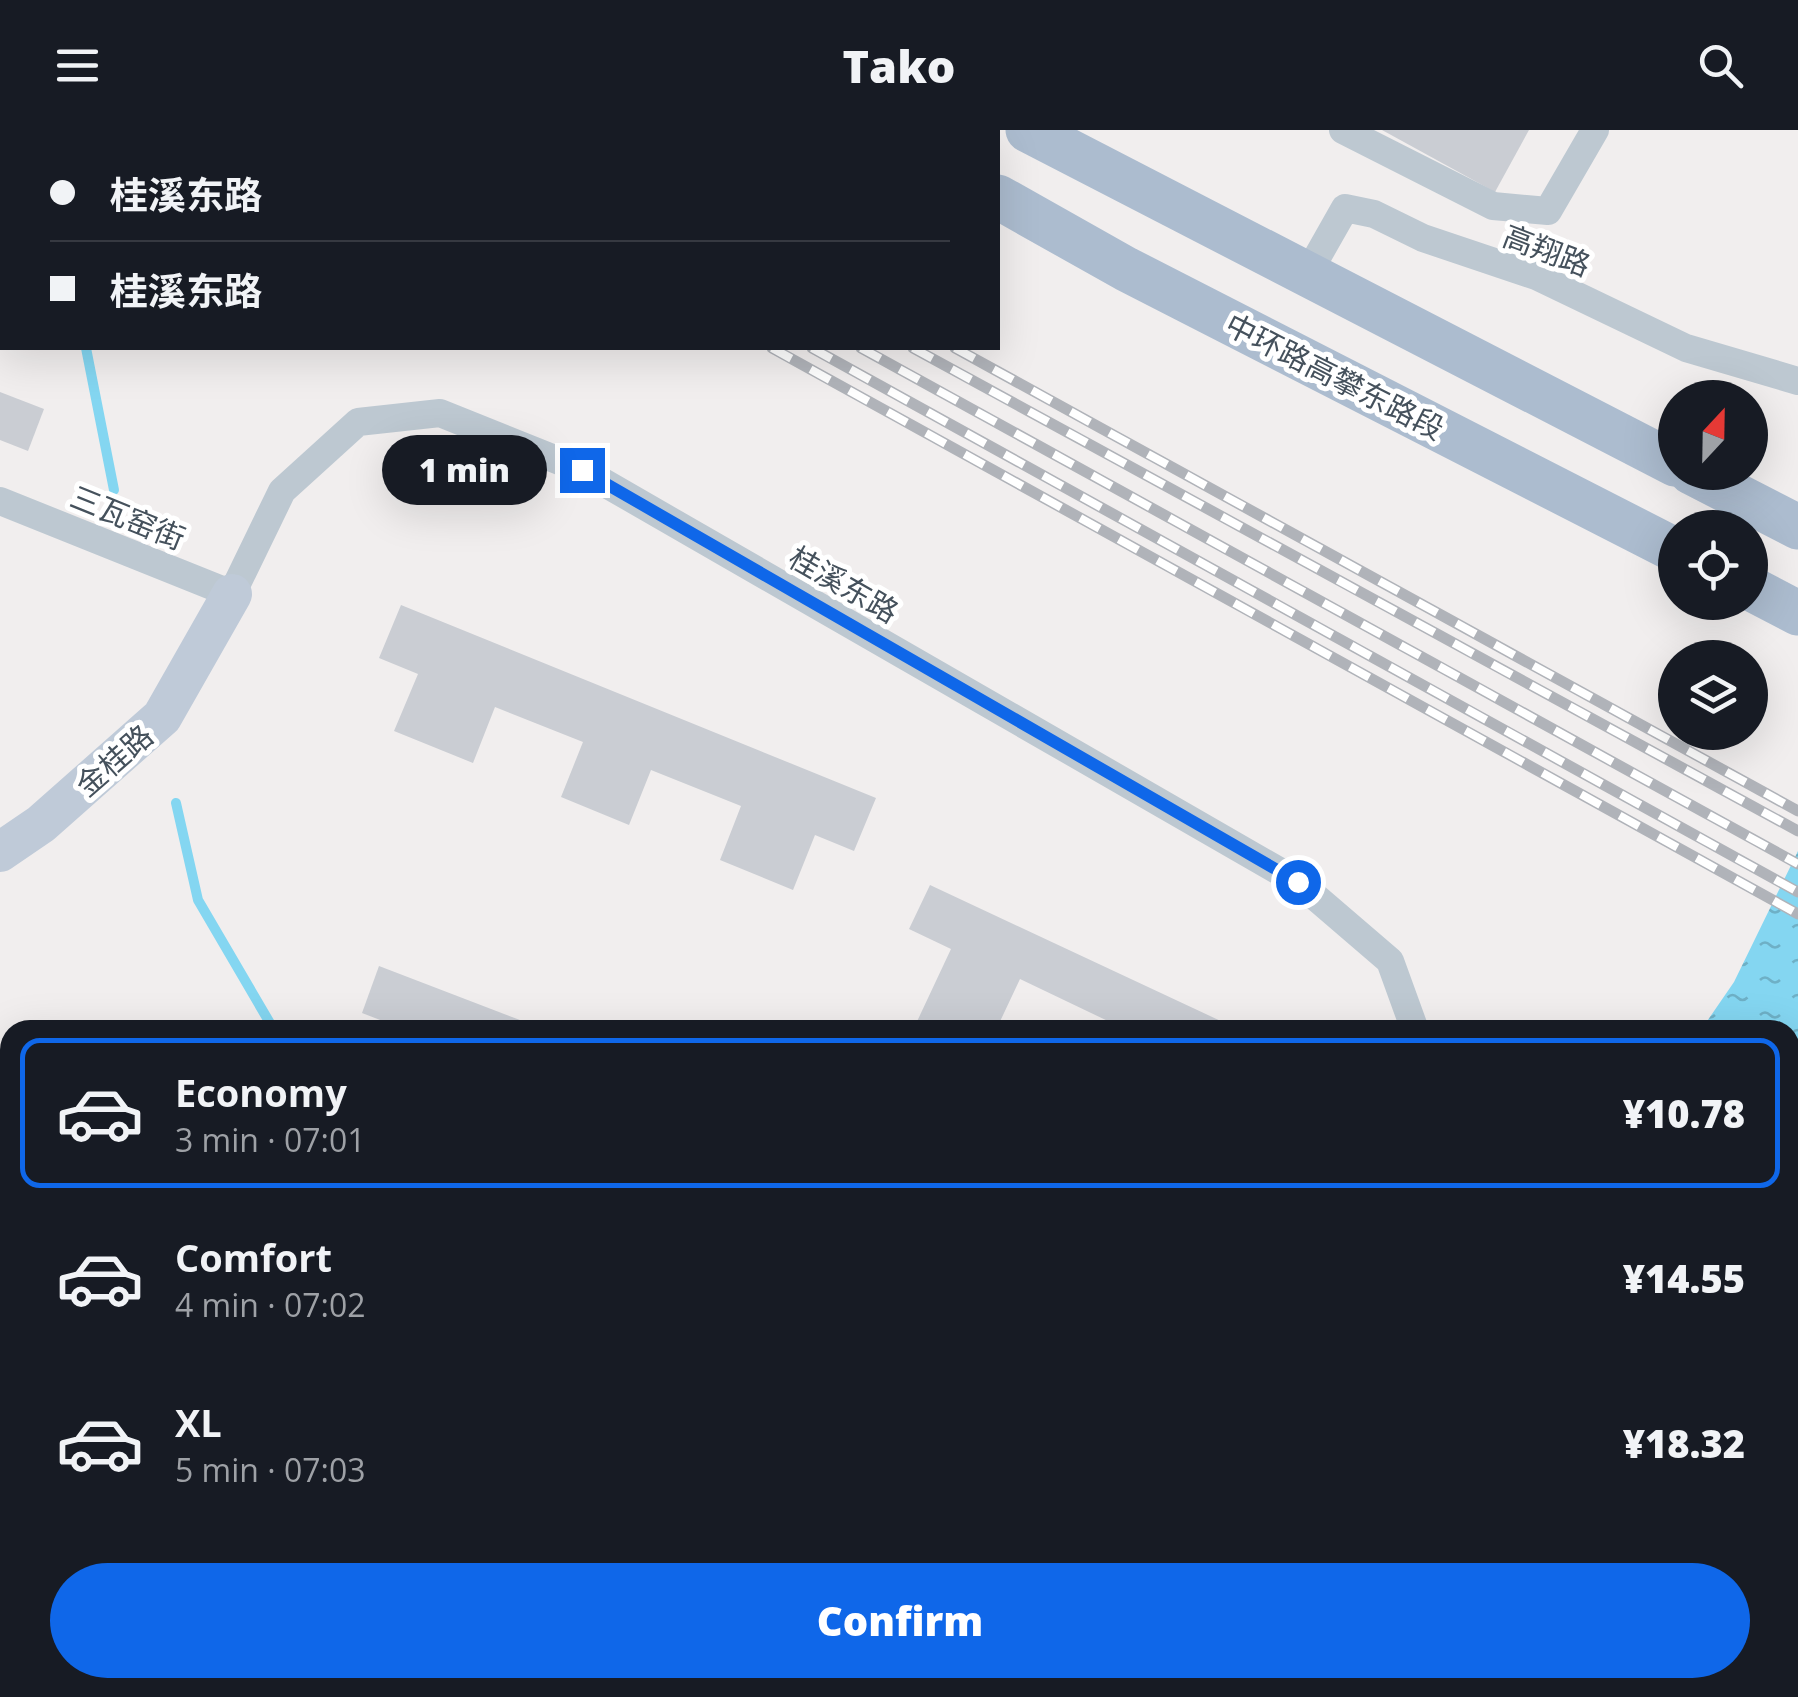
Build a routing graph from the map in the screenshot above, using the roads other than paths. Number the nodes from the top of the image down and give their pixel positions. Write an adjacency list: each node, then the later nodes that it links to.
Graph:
1 (1028, 130): 5 (main road)
2 (1343, 130): 3 (street)
3 (1595, 130)
4 (1000, 198): 11 (main road, 中环路高攀东路段)
5 (1307, 274): 6 (street, 高翔路); 7 (main road)
6 (1798, 381)
7 (1658, 455)
8 (1725, 490): 10 (main road)
9 (0, 501): 12 (street, 三瓦窑街)
10 (1798, 528)
11 (1658, 541)
12 (232, 594): 13 (street, 金桂路); 14 (street, 桂溪东路)
13 (0, 852)
14 (1411, 1020)

